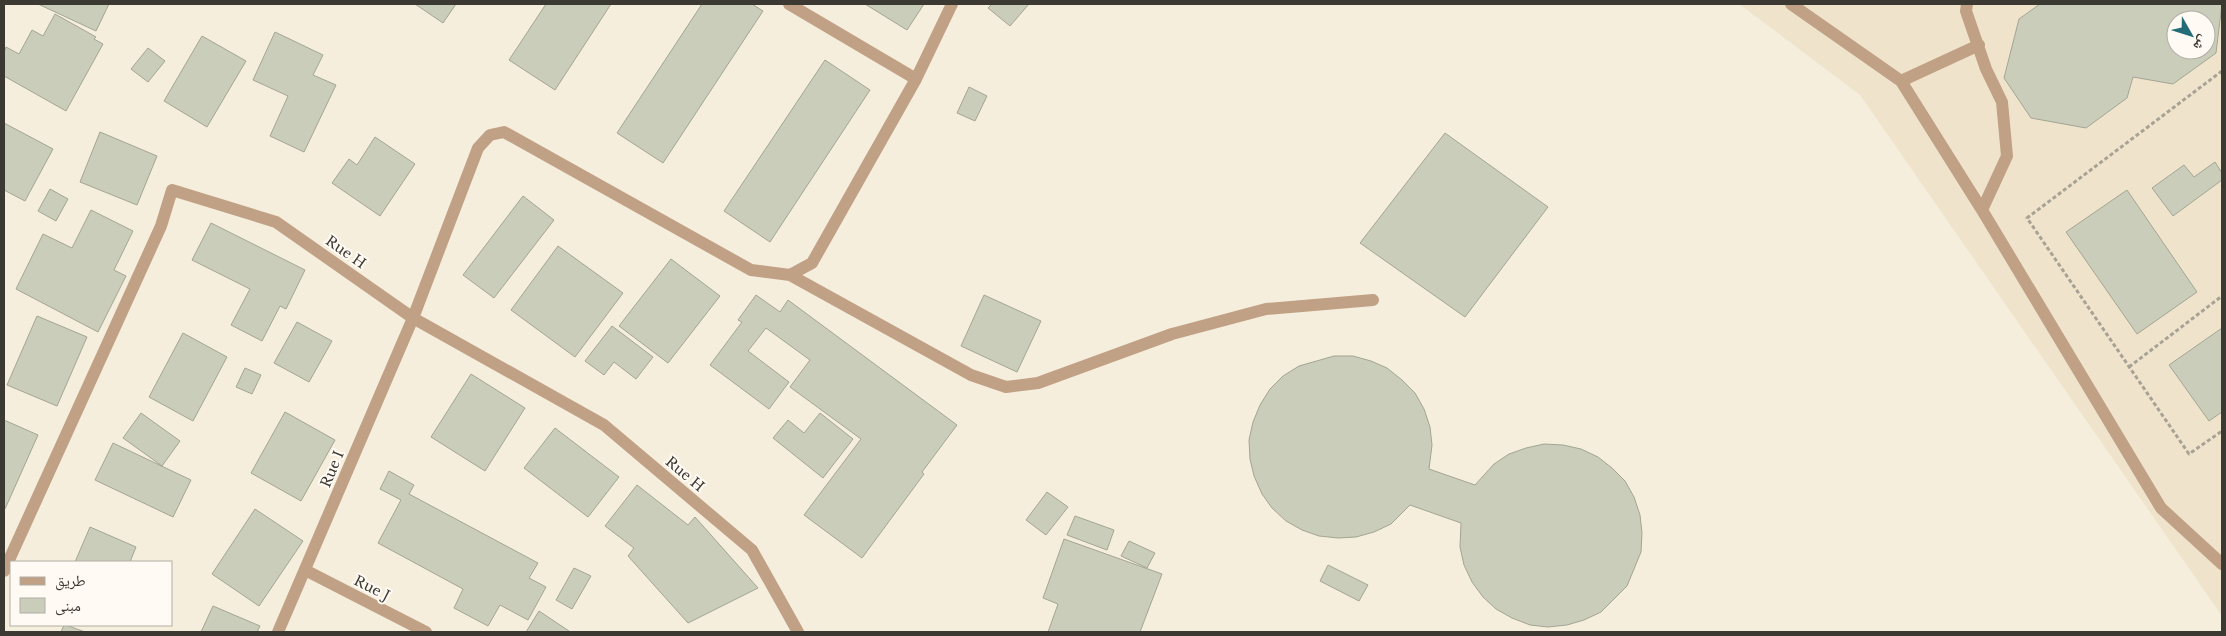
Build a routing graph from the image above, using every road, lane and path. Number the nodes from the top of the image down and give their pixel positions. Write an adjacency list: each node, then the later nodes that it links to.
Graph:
1 (789, 4): 7 (street)
2 (952, 4): 7 (street)
3 (1791, 4): 8 (street)
4 (1967, 4): 5 (street)
5 (1979, 45): 8 (street); 9 (street)
6 (2222, 71): 14 (path)
7 (916, 79): 10 (street)
8 (1901, 81): 9 (street)
9 (1982, 210): 16 (street)
10 (790, 275): 12 (street); 13 (street, Rue I)
11 (2222, 296): 14 (path)
12 (1373, 300)
13 (413, 318): 17 (street, Rue I); 18 (street, Rue H); 21 (street, Rue H)
14 (2130, 367): 15 (path)
15 (2222, 431)
16 (2222, 564)
17 (305, 570): 19 (street, Rue I); 20 (street, Rue J)
18 (4, 571)
19 (278, 632)
20 (426, 632)
21 (798, 632)

